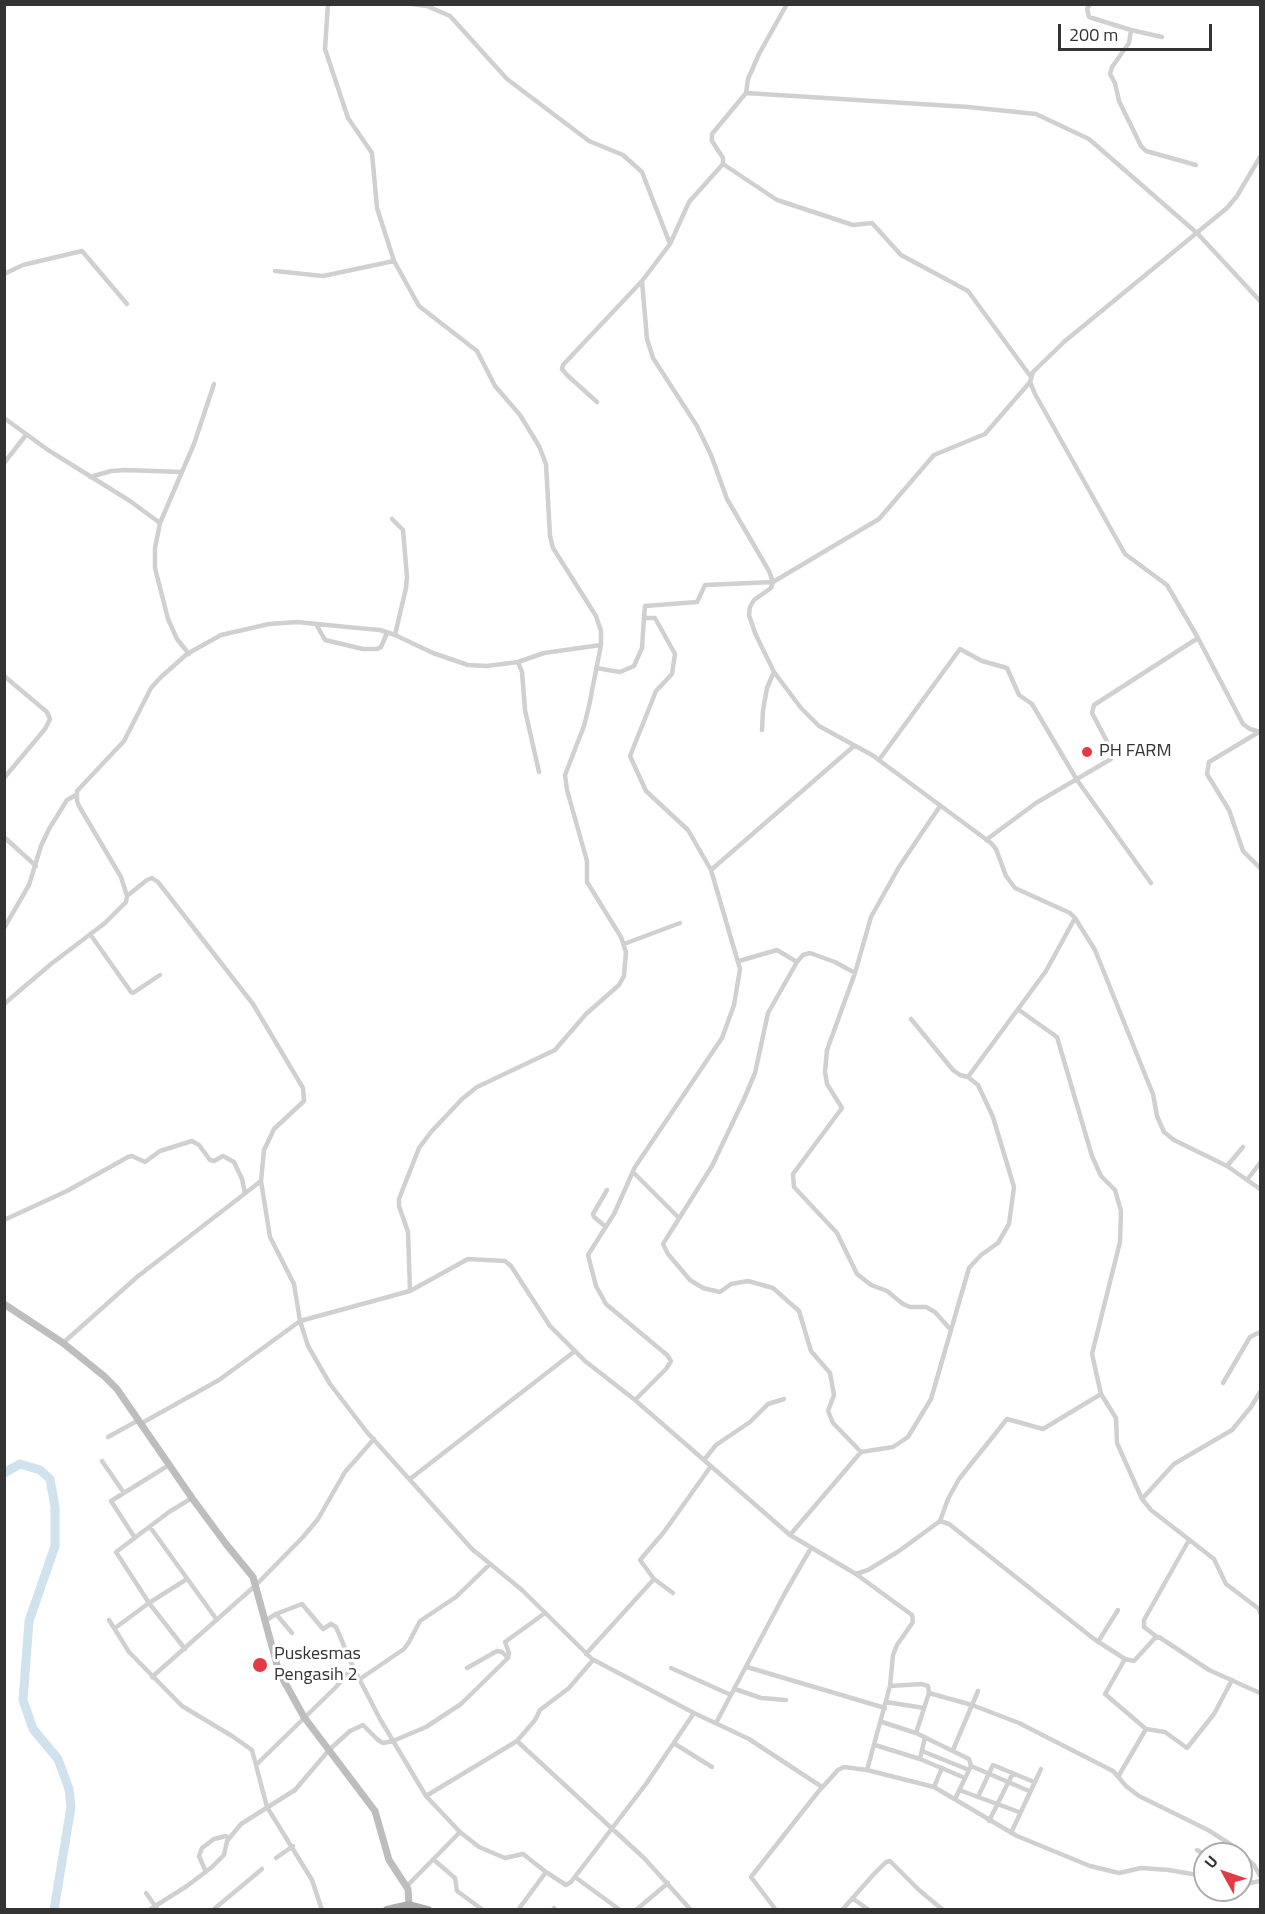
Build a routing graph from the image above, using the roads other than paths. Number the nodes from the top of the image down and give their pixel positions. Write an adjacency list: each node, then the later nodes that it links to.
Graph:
1 (328, 4): 13 (street)
2 (412, 4): 12 (street)
3 (787, 4): 7 (street)
4 (1090, 4): 5 (street)
5 (1131, 30): 6 (street); 10 (street)
6 (1162, 37)
7 (746, 93): 9 (street); 11 (street)
8 (1260, 157): 11 (street)
9 (723, 164): 12 (street); 19 (street)
10 (1196, 165)
11 (1198, 234): 17 (street); 19 (street)
12 (670, 244): 16 (street)
13 (394, 261): 14 (street); 35 (street)
14 (275, 271)
15 (4, 274): 18 (street)
16 (642, 281): 21 (street); 29 (street)
17 (1260, 301)
18 (127, 304)
19 (1031, 379): 29 (street); 34 (street)
20 (214, 384): 25 (street)
21 (597, 402)
22 (4, 418): 23 (street)
23 (26, 435): 24 (street); 26 (street)
24 (4, 463)
25 (182, 472): 26 (street); 28 (street)
26 (90, 477): 28 (street)
27 (392, 519): 33 (street)
28 (160, 523): 36 (street)
29 (773, 582): 30 (street); 39 (street)
30 (644, 618): 38 (street); 54 (street)
31 (316, 624): 32 (street); 32 (street); 36 (street)
32 (387, 633): 33 (street)
33 (395, 635): 37 (street)
34 (1198, 638): 42 (street); 47 (street)
35 (601, 645): 37 (street); 38 (street)
36 (189, 654): 48 (street)
37 (518, 662): 45 (street)
38 (596, 668): 61 (street)
39 (774, 672): 41 (street); 43 (street)
40 (4, 676): 46 (street)
41 (762, 730)
42 (1260, 731): 53 (street)
43 (854, 746): 44 (street); 54 (street)
44 (879, 760): 47 (street); 49 (street)
45 (539, 772)
46 (4, 778)
47 (1077, 780): 51 (street); 55 (street)
48 (76, 795): 52 (street); 56 (street)
49 (940, 806): 51 (street); 64 (street)
50 (4, 837): 52 (street)
51 (986, 840): 57 (street)
52 (36, 866): 59 (street)
53 (1260, 868)
54 (711, 870): 62 (street)
55 (1151, 883)
56 (127, 896): 60 (street); 75 (street)
57 (1075, 918): 67 (street); 72 (street)
58 (680, 923): 61 (street)
59 (4, 928)
60 (90, 934): 65 (street); 66 (street)
61 (624, 944): 82 (street)
62 (739, 961): 63 (street); 73 (street)
63 (797, 962): 64 (street); 79 (street)
64 (855, 973): 85 (street)
65 (160, 975)
66 (4, 1004)
67 (1019, 1010): 69 (street); 91 (street)
68 (911, 1019): 69 (street)
69 (968, 1077): 85 (street)
70 (1243, 1147): 72 (street)
71 (1260, 1163): 74 (street)
72 (1227, 1166): 74 (street)
73 (633, 1172): 79 (street); 81 (street)
74 (1247, 1180): 76 (street)
75 (261, 1181): 78 (street); 84 (street)
76 (1260, 1189)
77 (608, 1190): 81 (street)
78 (245, 1193): 80 (street); 87 (street)
79 (678, 1217): 97 (street)
80 (4, 1220)
81 (606, 1227): 93 (street)
82 (410, 1291): 84 (street); 88 (street)
83 (4, 1304): 87 (street)
84 (300, 1321): 94 (street); 96 (street)
85 (950, 1329): 97 (street)
86 (1260, 1332): 89 (street)
87 (63, 1343): 94 (street)
88 (575, 1351): 93 (street); 102 (street)
89 (1223, 1383)
90 (1260, 1392): 105 (street)
91 (1101, 1394): 105 (street); 106 (street)
92 (784, 1399): 98 (street)
93 (635, 1400): 98 (street)
94 (140, 1421): 95 (street); 100 (street)
95 (108, 1437)
96 (374, 1438): 102 (street); 116 (street)
97 (861, 1452): 108 (street)
98 (704, 1460): 101 (street)
99 (102, 1461): 103 (street)
100 (169, 1465): 103 (street); 104 (street)
101 (711, 1466): 108 (street); 115 (street)
102 (410, 1479): 112 (street)
103 (124, 1493): 109 (street)
104 (192, 1498): 107 (street); 116 (street)
105 (1142, 1499): 110 (street)
106 (940, 1521): 113 (street); 129 (street)
107 (150, 1527): 109 (street); 114 (street)
108 (790, 1535): 111 (street)
109 (135, 1538): 118 (street)
110 (1189, 1540): 121 (street); 128 (street)
111 (811, 1548): 113 (street); 136 (street)
112 (490, 1564): 120 (street); 140 (street)
113 (856, 1574): 142 (street)
114 (187, 1579): 118 (street); 124 (street)
115 (654, 1579): 117 (street); 131 (street)
116 (256, 1585): 124 (street); 125 (street)
117 (673, 1593)
118 (149, 1603): 126 (street); 130 (street)
119 (1118, 1610): 129 (street)
120 (545, 1613): 131 (street); 132 (street)
121 (1260, 1613)
122 (276, 1614): 125 (street); 127 (street); 135 (street)
123 (109, 1620): 126 (street)
124 (217, 1620): 130 (street)
125 (265, 1621): 154 (street)
126 (115, 1628): 139 (street)
127 (292, 1633)
128 (1156, 1637): 133 (street); 141 (street)
129 (1098, 1642): 133 (street)
130 (185, 1649): 139 (street)
131 (586, 1654): 134 (street)
132 (508, 1658): 137 (street); 161 (street)
133 (1125, 1659): 157 (street)
134 (593, 1660): 153 (street); 160 (street)
135 (353, 1667): 140 (street); 154 (street)
136 (747, 1667): 143 (street); 151 (street)
137 (467, 1668)
138 (671, 1668): 147 (street)
139 (152, 1677): 168 (street)
140 (360, 1678): 161 (street)
141 (1232, 1680): 146 (street); 157 (street)
142 (890, 1686): 145 (street); 149 (street)
143 (735, 1689): 147 (street); 148 (street)
144 (978, 1691): 150 (street)
145 (929, 1693): 150 (street); 152 (street)
146 (1260, 1694)
147 (731, 1695): 156 (street)
148 (786, 1700)
149 (886, 1702): 151 (street); 152 (street)
150 (972, 1705): 166 (street); 176 (street)
151 (885, 1708): 155 (street)
152 (924, 1708): 158 (street)
153 (694, 1713): 156 (street); 162 (street)
154 (304, 1717): 164 (street); 168 (street)
155 (882, 1722): 158 (street); 163 (street)
156 (716, 1724): 180 (street)
157 (1146, 1729): 176 (street)
158 (916, 1733): 159 (street)
159 (925, 1737): 165 (street); 166 (street)
160 (517, 1741): 184 (street); 191 (street)
161 (393, 1742): 164 (street); 184 (street)
162 (675, 1743): 169 (street); 191 (street)
163 (875, 1744): 167 (street); 173 (street)
164 (329, 1750): 188 (street); 205 (street)
165 (922, 1750): 167 (street); 171 (street)
166 (953, 1750): 171 (street)
167 (920, 1759): 170 (street)
168 (256, 1764): 188 (street)
169 (712, 1767)
170 (942, 1768): 177 (street); 181 (street)
171 (970, 1768): 175 (street); 177 (street)
172 (1041, 1769): 179 (street)
173 (867, 1770): 180 (street); 181 (street)
174 (1013, 1773): 175 (street); 178 (street); 179 (street)
175 (988, 1774): 178 (street); 185 (street)
176 (1118, 1777): 203 (street)
177 (965, 1778): 182 (street)
178 (1008, 1782): 183 (street); 187 (street)
179 (1034, 1782): 183 (street)
180 (822, 1787): 220 (street)
181 (934, 1787): 186 (street)
182 (959, 1790): 185 (street); 186 (street)
183 (1029, 1791): 189 (street)
184 (426, 1796): 192 (street)
185 (978, 1797): 187 (street)
186 (955, 1798): 190 (street)
187 (998, 1804): 189 (street); 190 (street)
188 (267, 1807): 194 (street); 195 (street)
189 (1019, 1812): 193 (street)
190 (989, 1821): 193 (street)
191 (612, 1829): 202 (street); 204 (street)
192 (460, 1833): 197 (street); 200 (street)
193 (1011, 1833): 201 (street)
194 (229, 1838): 199 (street); 199 (street)
195 (292, 1846): 196 (street); 212 (street)
196 (276, 1858)
197 (434, 1860): 205 (street); 215 (street)
198 (262, 1869): 210 (street)
199 (206, 1872): 209 (street)
200 (546, 1872): 202 (street); 216 (street)
201 (1193, 1875)
202 (575, 1877): 217 (street)
203 (1260, 1878)
204 (668, 1883): 218 (street); 219 (street)
205 (406, 1887): 208 (street)
206 (146, 1893): 209 (street)
207 (852, 1898): 221 (street); 222 (street); 223 (street)
208 (410, 1905): 213 (main road); 214 (main road)
209 (157, 1907): 211 (street)
210 (217, 1908)
211 (149, 1910)
212 (322, 1910)
213 (387, 1910)
214 (428, 1910)
215 (483, 1910)
216 (518, 1910)
217 (620, 1910)
218 (636, 1910)
219 (691, 1910)
220 (776, 1910)
221 (842, 1910)
222 (869, 1910)
223 (943, 1910)

